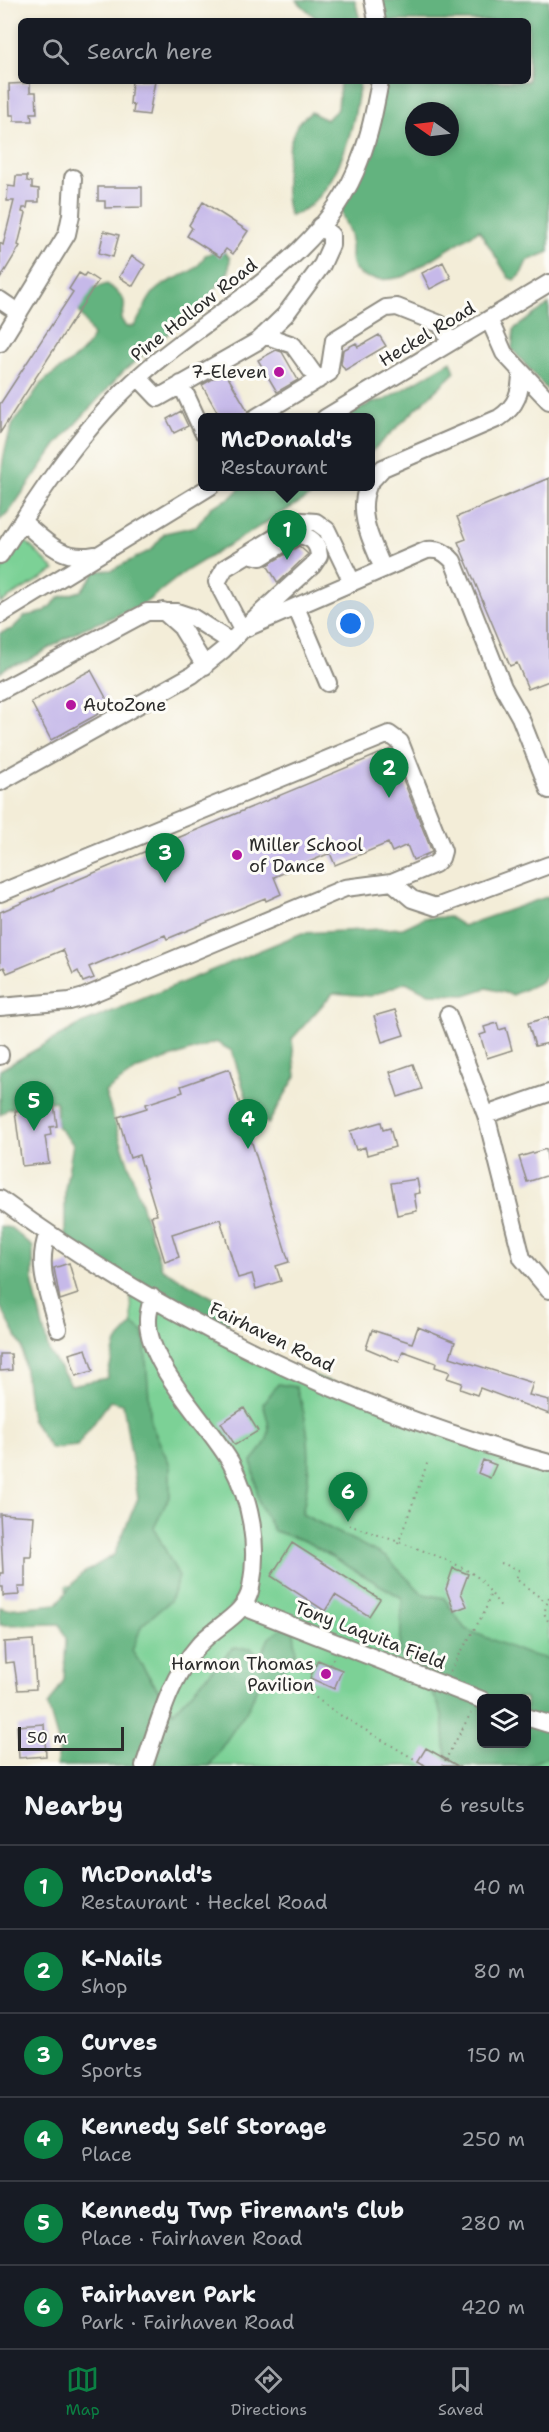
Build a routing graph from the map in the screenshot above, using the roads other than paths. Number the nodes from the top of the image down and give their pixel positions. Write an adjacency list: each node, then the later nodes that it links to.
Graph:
1 (373, 0): 2 (street)
2 (376, 18)
3 (379, 84): 5 (street, Pine Hollow Road)
4 (73, 178): 8 (street)
5 (321, 226): 10 (street); 14 (street, Pine Hollow Road)
6 (549, 283): 9 (street, Heckel Road)
7 (0, 300): 8 (street)
8 (19, 313): 12 (street)
9 (489, 319): 11 (street, Heckel Road); 13 (street)
10 (264, 335): 15 (street); 16 (street)
11 (451, 342): 15 (street); 19 (street, Heckel Road)
12 (0, 343)
13 (521, 371): 17 (street); 21 (street)
14 (138, 377): 16 (street); 24 (street, Pine Hollow Road)
15 (318, 380): 18 (street)
16 (182, 384): 20 (street)
17 (549, 401)
18 (262, 413)
19 (332, 413)
20 (198, 421)
21 (375, 477)
22 (203, 491): 27 (street)
23 (366, 491): 28 (street)
24 (22, 521): 26 (street, Pine Hollow Road); 27 (street)
25 (248, 554): 29 (street); 33 (street); 33 (street)
26 (0, 555)
27 (98, 555): 32 (street)
28 (383, 569): 29 (street); 38 (street)
29 (352, 582): 30 (street)
30 (296, 607): 33 (street); 35 (street)
31 (162, 610): 33 (street); 34 (street); 36 (street)
32 (0, 615)
33 (236, 636): 34 (street)
34 (205, 666): 37 (street)
35 (328, 683)
36 (0, 691)
37 (0, 782)
38 (549, 790)
39 (549, 865): 40 (street)
40 (392, 882): 41 (street); 42 (street)
41 (0, 893)
42 (0, 1007)
43 (448, 1015): 45 (street)
44 (549, 1093): 45 (street)
45 (486, 1115): 48 (street)
46 (0, 1199): 47 (street, Fairhaven Road)
47 (48, 1233): 49 (street, Fairhaven Road); 50 (street)
48 (549, 1290)
49 (152, 1297): 51 (street, Fairhaven Road); 52 (street)
50 (58, 1329)
51 (549, 1463)
52 (244, 1607): 53 (street, Tony Laquita Field); 56 (street)
53 (477, 1698)
54 (531, 1719): 55 (street)
55 (549, 1724)
56 (144, 1766)

